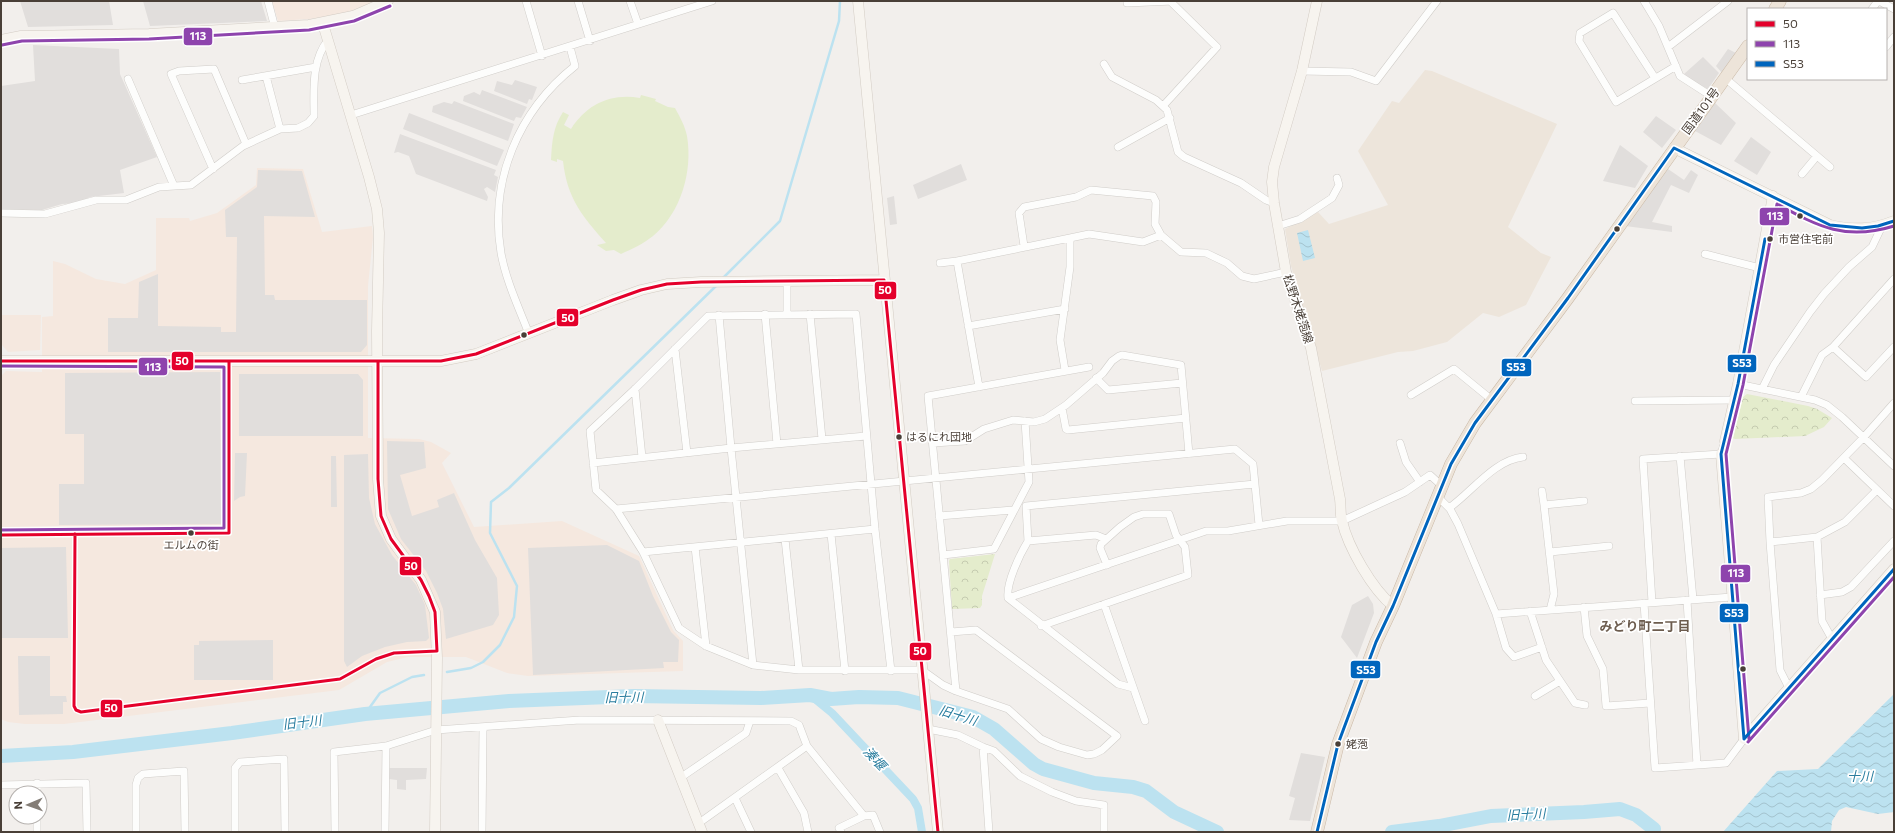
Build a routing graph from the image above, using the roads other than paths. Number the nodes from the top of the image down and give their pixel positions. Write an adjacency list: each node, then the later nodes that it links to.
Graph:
1 (268, 1): 19 (street)
2 (388, 1): 17 (street)
3 (526, 1): 28 (street)
4 (578, 1): 23 (street)
5 (630, 1): 18 (street)
6 (712, 1): 18 (street)
7 (858, 1): 67 (street)
8 (1127, 1): 9 (street)
9 (1170, 1): 10 (street); 39 (street)
10 (1177, 1)
11 (1317, 1): 32 (street, 松野木姥萢線)
12 (1437, 1): 32 (street)
13 (1644, 1): 26 (street)
14 (1728, 1): 26 (street)
15 (1878, 1): 16 (street)
16 (1894, 9)
17 (323, 24): 19 (street); 22 (street)
18 (638, 24): 23 (street)
19 (275, 28): 21 (street)
20 (1894, 37): 24 (street)
21 (1, 40)
22 (328, 40): 31 (street); 40 (street)
23 (590, 41): 25 (street)
24 (1887, 46)
25 (570, 47): 28 (street); 75 (street)
26 (1668, 47): 30 (street)
27 (1747, 47): 35 (highway, 国道101号)
28 (542, 56): 40 (street)
29 (1104, 64): 39 (street)
30 (1676, 66): 34 (street); 38 (street)
31 (316, 67): 33 (street); 42 (street)
32 (1302, 71): 53 (street, 松野木姥萢線)
33 (266, 76): 37 (street); 42 (street)
34 (1655, 78): 34 (street)
35 (1725, 78): 38 (highway, 国道101号); 46 (street)
36 (128, 79): 51 (street)
37 (242, 80)
38 (1711, 96): 45 (highway, 国道101号)
39 (1163, 106): 41 (street)
40 (351, 115): 80 (street)
41 (1170, 118): 44 (street); 53 (street)
42 (280, 129): 43 (street)
43 (246, 144): 48 (street); 48 (street)
44 (1118, 147)
45 (1674, 148): 52 (street); 91 (highway, 国道101号)
46 (1817, 156): 47 (street); 49 (street)
47 (1830, 167)
48 (213, 169): 51 (street)
49 (1802, 174)
50 (1337, 178): 56 (street)
51 (174, 186): 54 (street)
52 (1773, 196): 57 (street); 64 (street)
53 (1274, 203): 56 (street, 松野木姥萢線)
54 (1, 213)
55 (1894, 221): 57 (street)
56 (1278, 226): 65 (street, 松野木姥萢線)
57 (1882, 226): 88 (street)
58 (1161, 235): 59 (street); 60 (street); 65 (street)
59 (1070, 238): 60 (street); 69 (street)
60 (1024, 246): 62 (street)
61 (1705, 254): 64 (street)
62 (957, 261): 63 (street); 74 (street)
63 (940, 263)
64 (1760, 268): 85 (street)
65 (1286, 272): 132 (street, 松野木姥萢線)
66 (1894, 279): 76 (street)
67 (884, 280): 68 (street); 117 (street)
68 (787, 282): 71 (street); 75 (street)
69 (1065, 309): 74 (street); 82 (street)
70 (765, 314): 71 (street); 73 (street); 103 (street)
71 (787, 314): 72 (street)
72 (810, 314): 98 (street); 100 (street)
73 (719, 315): 78 (street); 105 (street)
74 (968, 326): 86 (street)
75 (529, 334): 80 (street)
76 (1833, 347): 77 (street); 90 (street)
77 (1894, 347)
78 (675, 349): 87 (street); 106 (street)
79 (1, 361): 80 (street)
80 (378, 362): 184 (street)
81 (1089, 367): 82 (street)
82 (1065, 370): 86 (street)
83 (1096, 378): 84 (street); 84 (street); 95 (street)
84 (1182, 383): 96 (street)
85 (1738, 384): 88 (street); 92 (street)
86 (979, 387): 104 (street)
87 (635, 389): 110 (street); 113 (street)
88 (1762, 389): 90 (street)
89 (1411, 396): 91 (street)
90 (1801, 397): 99 (street)
91 (1492, 400): 122 (highway, 国道101号)
92 (1735, 400): 93 (street); 101 (street)
93 (1635, 401)
94 (1894, 403): 99 (street)
95 (1062, 408): 96 (street); 97 (street)
96 (1186, 418): 107 (street)
97 (1025, 421): 104 (street); 115 (street)
98 (866, 436): 100 (street); 119 (street)
99 (1863, 438): 112 (street); 114 (street)
100 (822, 439): 103 (street)
101 (1725, 441): 108 (street)
102 (1400, 443): 118 (street)
103 (776, 444): 105 (street)
104 (933, 444): 116 (street)
105 (730, 448): 106 (street); 124 (street)
106 (687, 453): 110 (street)
107 (1189, 454): 115 (street); 120 (street)
108 (1721, 454): 109 (street); 152 (street)
109 (1680, 456): 154 (street); 155 (street)
110 (642, 457): 113 (street)
111 (1523, 458): 129 (street)
112 (1844, 458): 121 (street); 142 (street)
113 (593, 462): 128 (street)
114 (1894, 466)
115 (1028, 470): 116 (street); 130 (street)
116 (935, 478): 117 (street); 131 (street)
117 (904, 481): 119 (street); 170 (street)
118 (1420, 482): 122 (street); 132 (street)
119 (871, 484): 124 (street); 134 (street)
120 (1255, 484): 133 (street); 140 (street)
121 (1877, 490): 127 (street); 136 (street)
122 (1439, 491): 129 (street); 158 (highway, 国道101号)
123 (1542, 492): 126 (street)
124 (735, 497): 128 (street); 143 (street)
125 (1584, 501): 126 (street)
126 (1544, 505): 147 (street)
127 (1894, 506)
128 (616, 508): 146 (street)
129 (1449, 508): 162 (street)
130 (1013, 510): 131 (street); 148 (street)
131 (939, 516): 148 (street)
132 (1342, 521): 133 (street); 158 (street, 松野木姥萢線)
133 (1259, 525): 139 (street)
134 (875, 529): 135 (street); 172 (street)
135 (831, 534): 137 (street); 171 (street)
136 (1817, 537): 142 (street); 151 (street)
137 (785, 538): 143 (street); 169 (street)
138 (1106, 539): 139 (street); 140 (street); 149 (street)
139 (1179, 540): 149 (street); 157 (street)
140 (1028, 541): 153 (street)
141 (1894, 541): 151 (street)
142 (1770, 542): 174 (street)
143 (740, 543): 145 (street); 168 (street)
144 (1609, 546): 147 (street)
145 (695, 547): 146 (street); 166 (street)
146 (643, 552): 166 (street)
147 (1550, 552): 160 (street)
148 (943, 555): 164 (street)
149 (1107, 565): 153 (street)
150 (1894, 569): 165 (street)
151 (1820, 595): 165 (street)
152 (1732, 597): 154 (street); 186 (street)
153 (1008, 598): 163 (street)
154 (1690, 600): 155 (street); 190 (street)
155 (1652, 602): 156 (street)
156 (1644, 603): 159 (street); 178 (street)
157 (1104, 604): 163 (street); 175 (street)
158 (1393, 606): 198 (highway, 国道101号)
159 (1584, 607): 160 (street); 178 (street)
160 (1550, 610): 161 (street)
161 (1530, 611): 162 (street); 167 (street)
162 (1496, 614): 167 (street)
163 (1041, 626): 175 (street)
164 (951, 632): 176 (street); 176 (street)
165 (1832, 639): 174 (street)
166 (706, 646): 168 (street)
167 (1542, 647): 173 (street)
168 (753, 665): 169 (street)
169 (799, 670): 171 (street)
170 (922, 670): 172 (street); 176 (street); 183 (street)
171 (845, 671): 172 (street)
172 (891, 671)
173 (1560, 681): 177 (street); 179 (street)
174 (1788, 686): 186 (street)
175 (1133, 688): 182 (street)
176 (956, 691)
177 (1535, 696)
178 (1650, 703): 190 (street)
179 (1585, 705)
180 (658, 720): 181 (street); 185 (street); 192 (street)
181 (750, 721): 188 (street); 192 (street)
182 (1145, 721)
183 (927, 725): 189 (street); 212 (street)
184 (437, 727): 185 (street); 187 (street); 206 (street)
185 (483, 727): 207 (street)
186 (1744, 739): 190 (street)
187 (386, 746): 204 (street); 205 (street)
188 (807, 746): 191 (street); 196 (street)
189 (983, 747): 213 (street); 214 (street)
190 (1697, 765)
191 (778, 768): 195 (street); 209 (street)
192 (680, 778): 197 (street)
193 (37, 783): 194 (street); 199 (street)
194 (1, 785)
195 (735, 798): 197 (street); 208 (street)
196 (864, 816): 210 (street); 211 (street)
197 (700, 827)
198 (1318, 828)
199 (87, 832)
200 (136, 832): 201 (street)
201 (185, 832)
202 (235, 832): 203 (street)
203 (285, 832)
204 (335, 832)
205 (385, 832)
206 (435, 832)
207 (482, 832)
208 (751, 832)
209 (808, 832)
210 (841, 832)
211 (880, 832)
212 (938, 832)
213 (989, 832)
214 (1104, 832)

